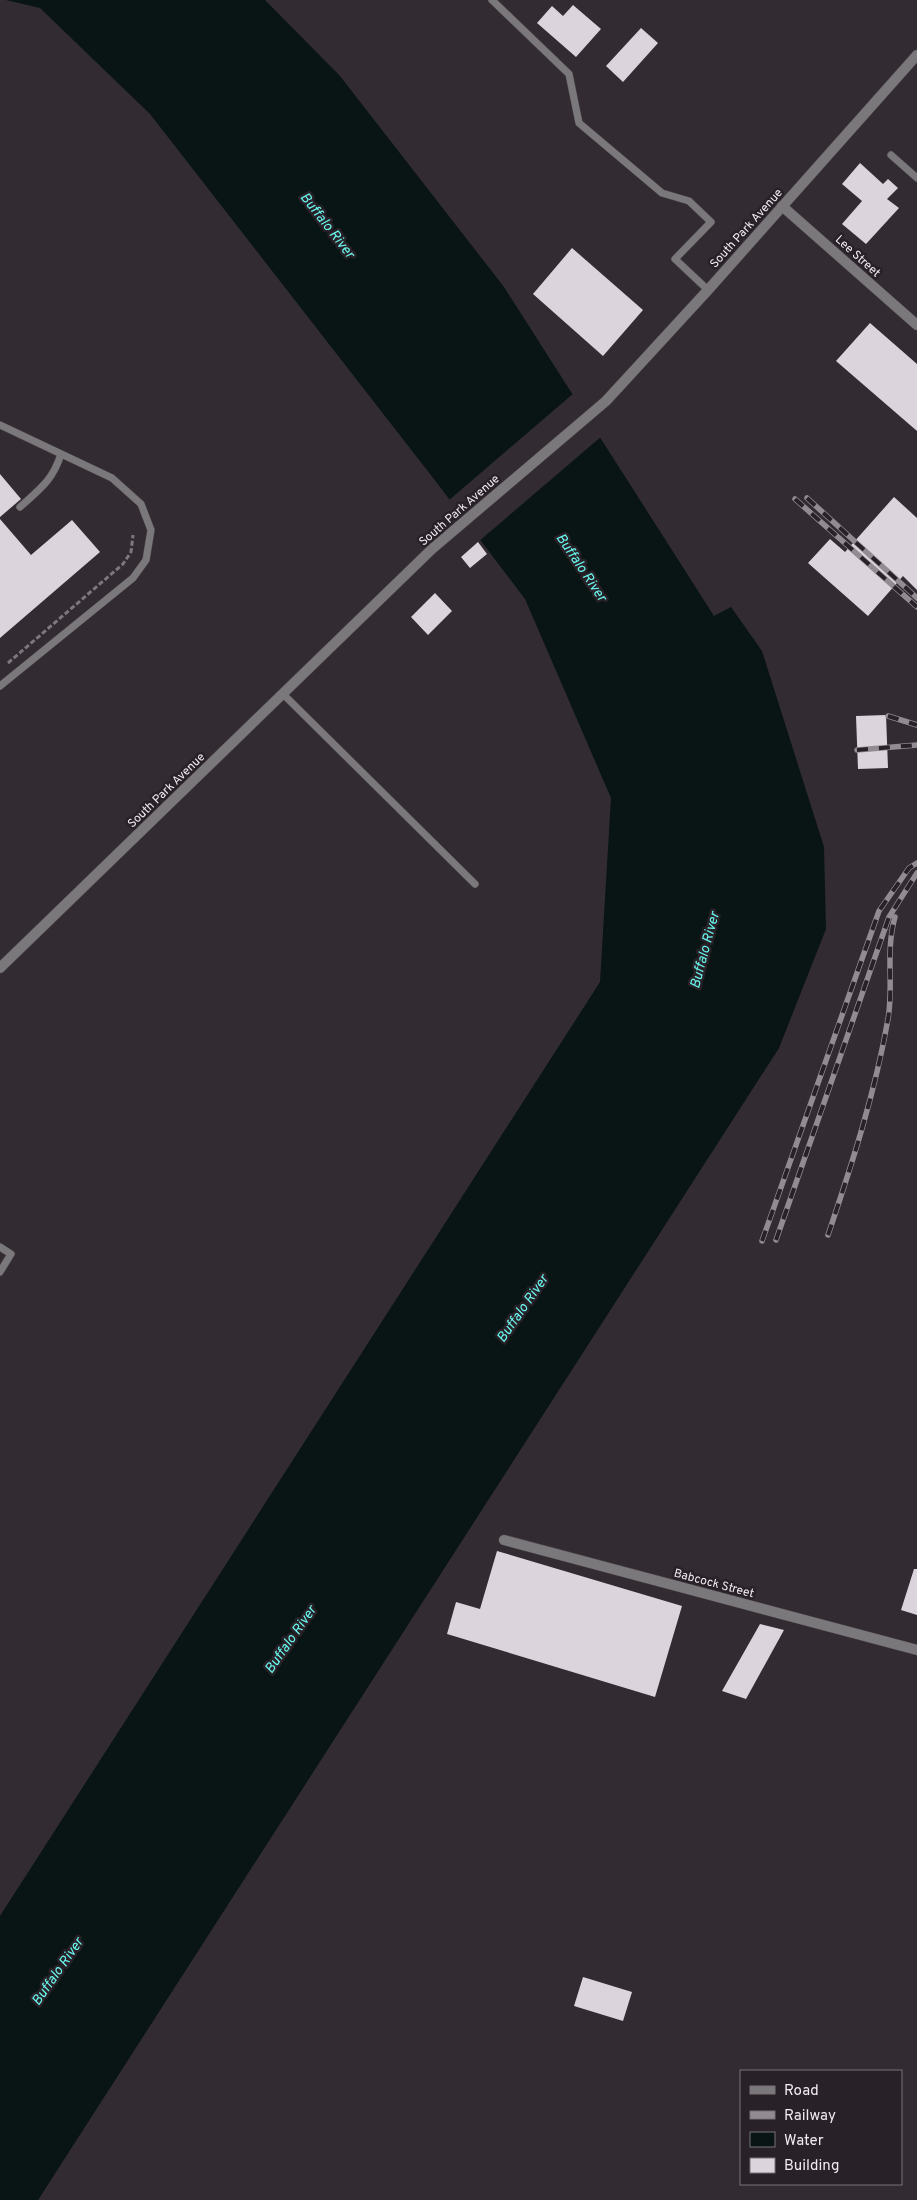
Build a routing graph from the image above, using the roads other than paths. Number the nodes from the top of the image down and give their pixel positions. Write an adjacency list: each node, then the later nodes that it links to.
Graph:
1 (492, 0): 6 (lane)
2 (917, 55): 5 (street, South Park Avenue)
3 (892, 155): 4 (lane)
4 (917, 178)
5 (782, 206): 6 (street, South Park Avenue); 7 (street, Lee Street)
6 (708, 290): 12 (street, South Park Avenue)
7 (917, 325)
8 (0, 425): 9 (lane)
9 (61, 454): 10 (lane); 11 (lane)
10 (20, 507)
11 (0, 686)
12 (283, 694): 13 (lane); 14 (street, South Park Avenue)
13 (475, 884)
14 (0, 968)
15 (0, 1247): 16 (lane)
16 (0, 1272)
17 (504, 1540): 18 (street, Babcock Street)
18 (917, 1650)

